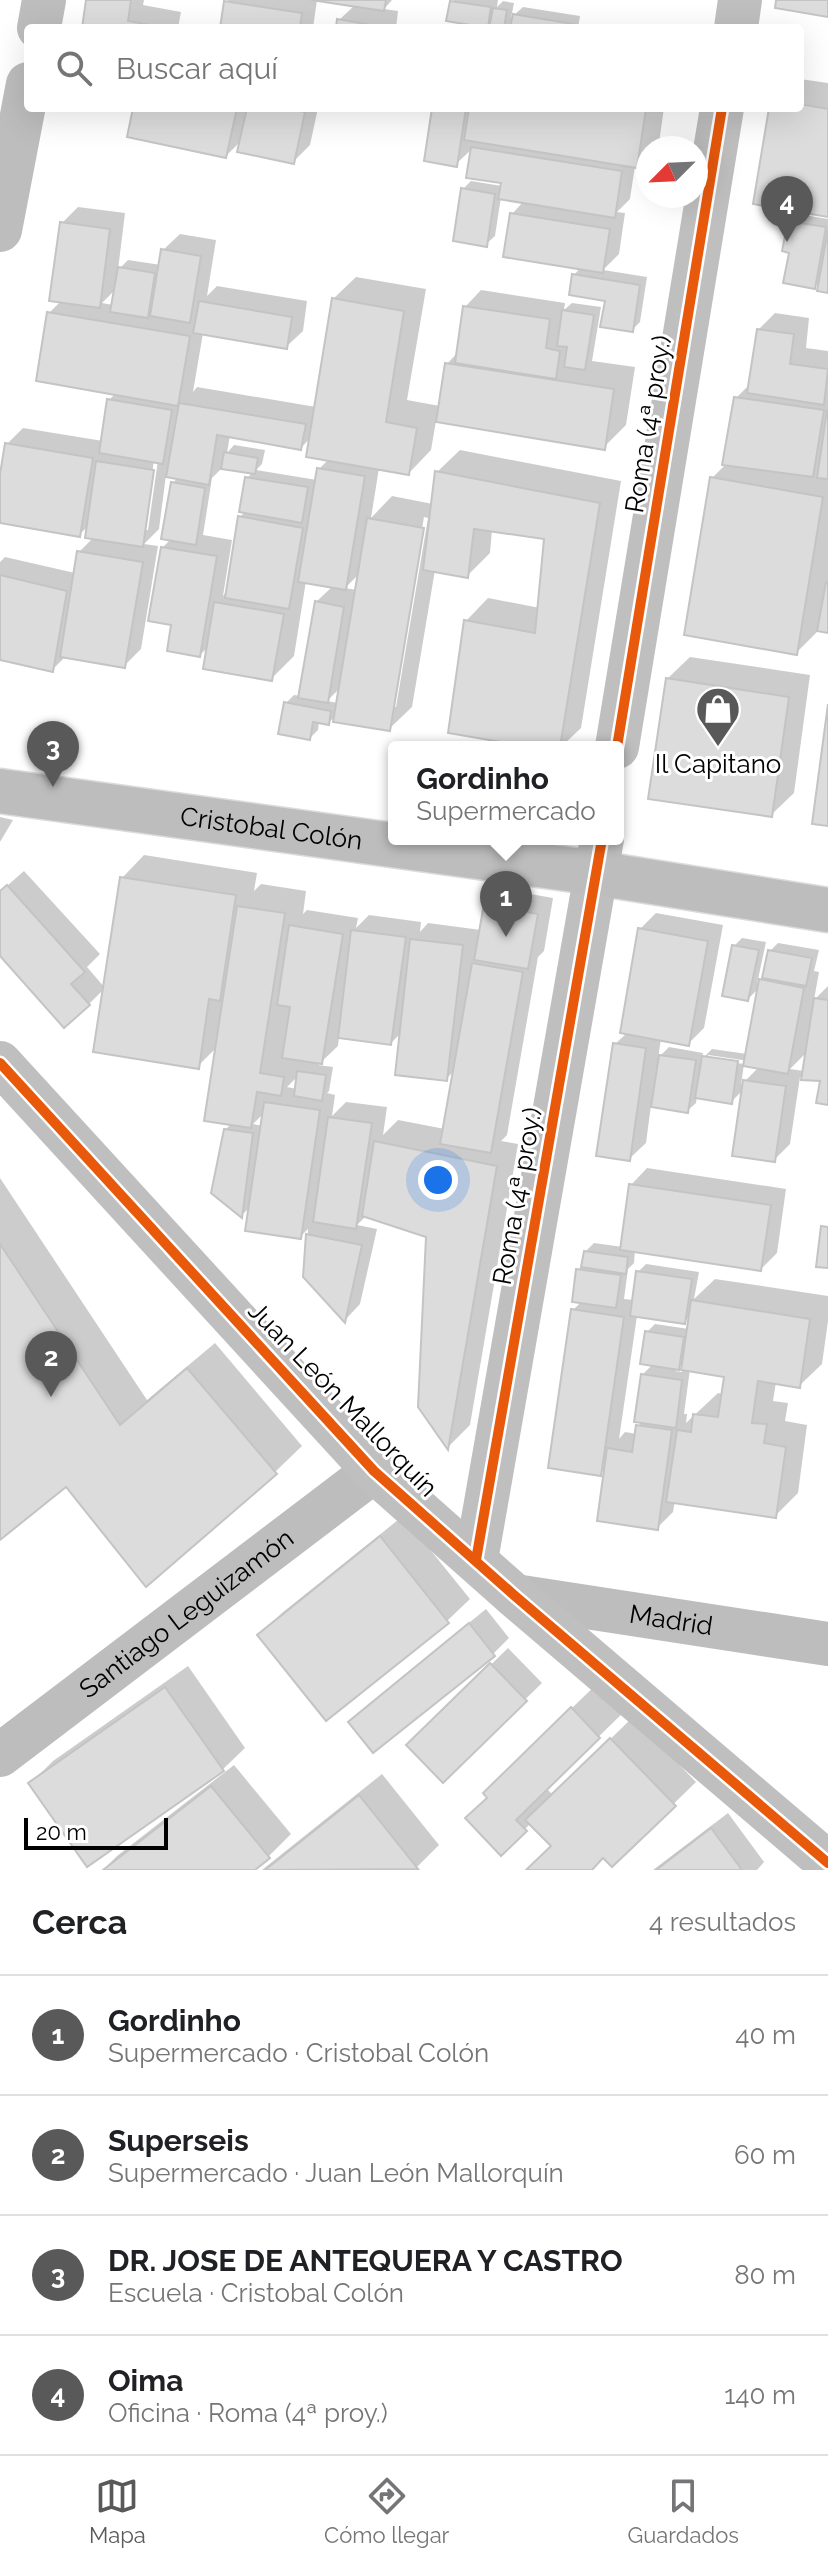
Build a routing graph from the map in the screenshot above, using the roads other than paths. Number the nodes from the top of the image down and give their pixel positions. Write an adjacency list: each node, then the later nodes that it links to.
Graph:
1 (44, 0): 3 (street)
2 (740, 0): 4 (street)
3 (40, 24)
4 (737, 24)
5 (24, 105): 7 (street)
6 (721, 112): 8 (street, Roma (4ª proy.))
7 (0, 230)
8 (618, 741)
9 (0, 791): 10 (street, Cristobal Colón)
10 (388, 833)
11 (498, 845): 12 (street, Cristobal Colón)
12 (599, 856): 13 (street, Cristobal Colón); 16 (street, Roma (4ª proy.))
13 (828, 910)
14 (0, 1063): 15 (street, Juan León Mallorquín)
15 (374, 1471): 16 (street, Juan León Mallorquín); 19 (street, Santiago Leguizamón)
16 (476, 1560): 17 (street, Juan León Mallorquín)
17 (515, 1596): 18 (street, Madrid); 20 (street, Juan León Mallorquín)
18 (828, 1644)
19 (0, 1755)
20 (828, 1863)

